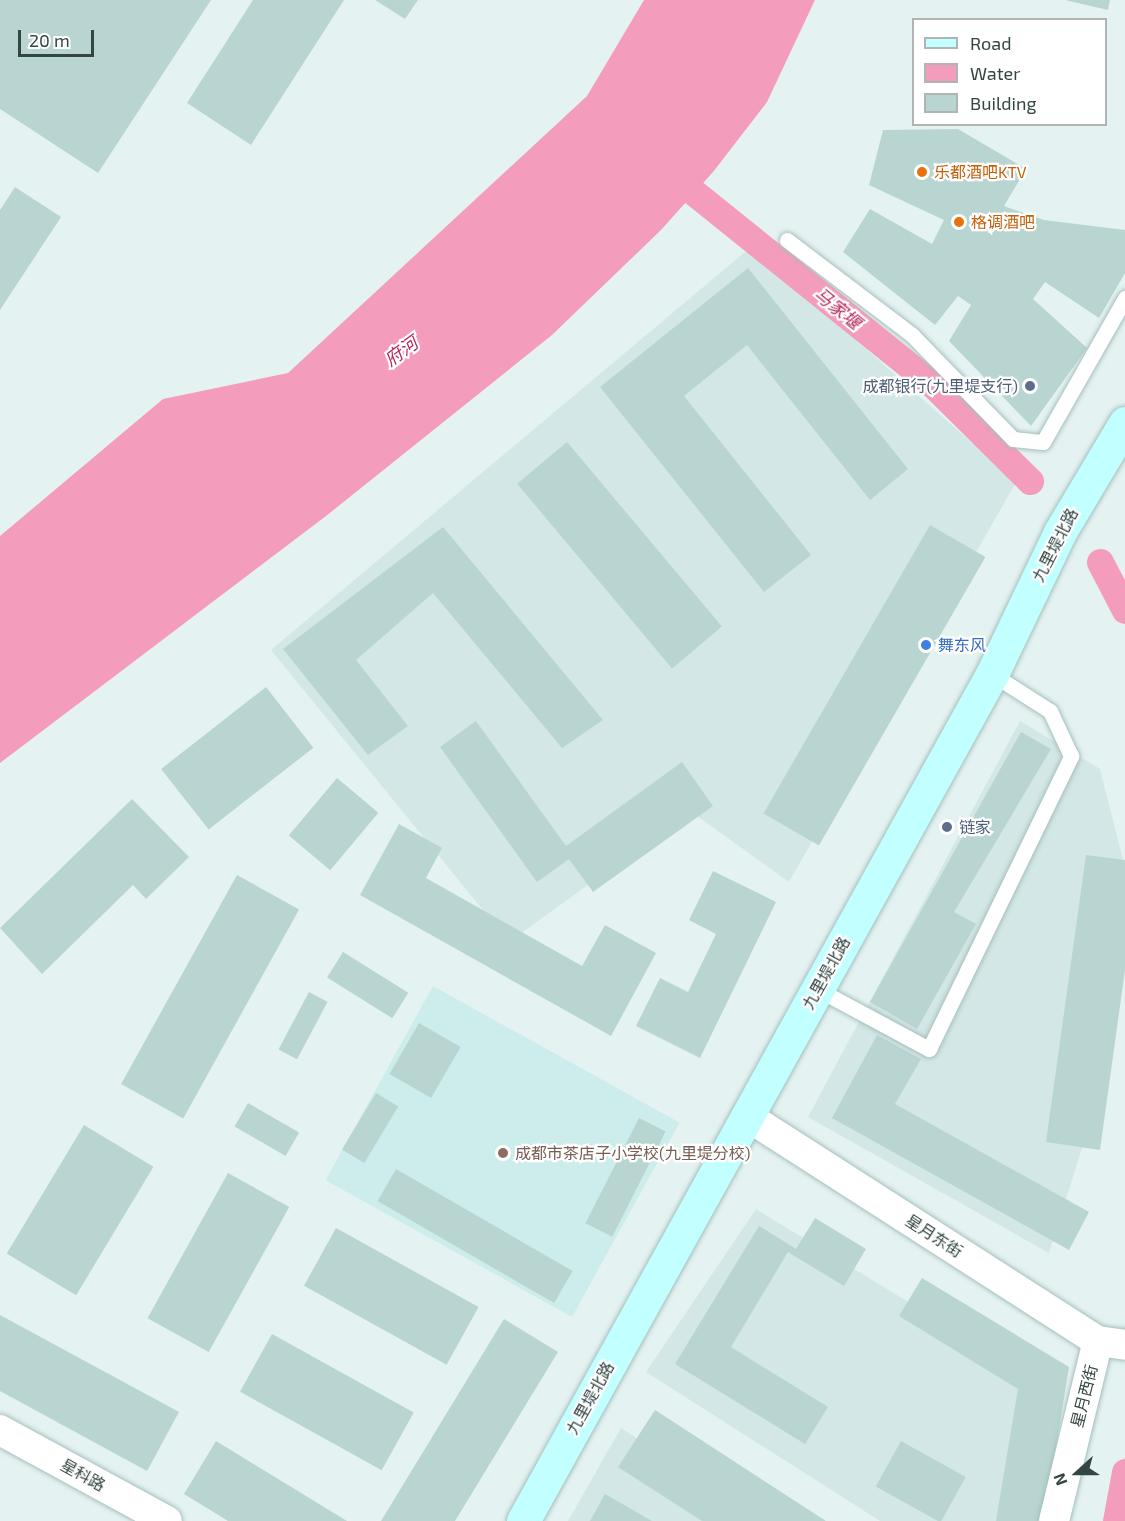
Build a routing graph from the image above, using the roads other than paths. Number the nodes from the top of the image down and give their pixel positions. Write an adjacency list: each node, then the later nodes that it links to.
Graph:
1 (787, 240): 2 (lane)
2 (1125, 298)
3 (1125, 423): 4 (street, 九里堤北路)
4 (992, 674): 5 (street, 九里堤北路); 5 (lane)
5 (817, 989): 6 (street, 九里堤北路)
6 (747, 1116): 7 (street, 星月东街); 10 (street, 九里堤北路)
7 (1111, 1343): 11 (street, 星月西街)
8 (0, 1430): 9 (street, 星科路)
9 (167, 1521)
10 (522, 1521)
11 (1053, 1521)

